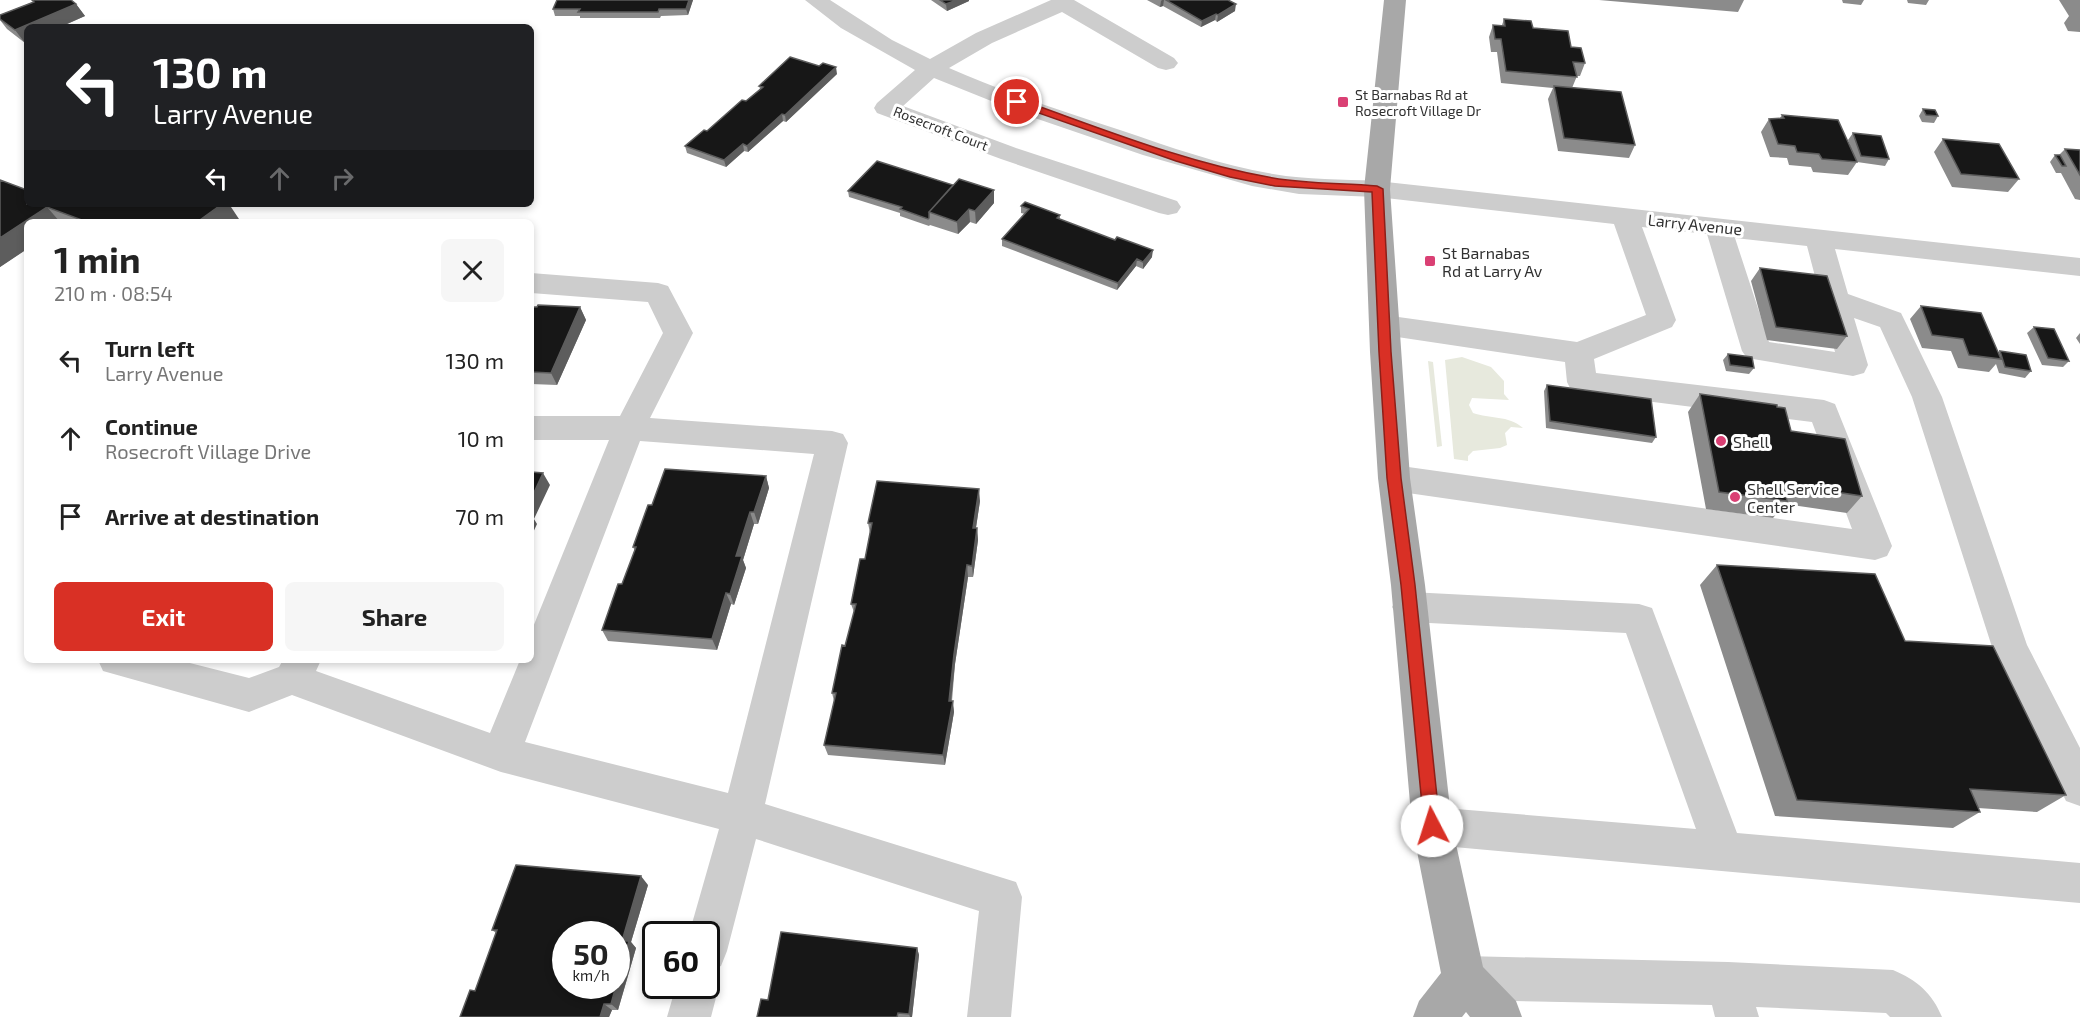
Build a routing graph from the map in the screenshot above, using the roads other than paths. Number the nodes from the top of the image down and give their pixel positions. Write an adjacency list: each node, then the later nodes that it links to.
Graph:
1 (816, 0): 4 (street, Larry Avenue)
2 (1395, 0): 5 (main road)
3 (1166, 63): 4 (street, Rosecroft Court)
4 (931, 68): 5 (street, Larry Avenue); 6 (street, Rosecroft Court)
5 (1377, 189): 7 (street, Larry Avenue); 13 (main road)
6 (1168, 207)
7 (1625, 217): 8 (street, Larry Avenue); 14 (street)
8 (1718, 226): 9 (street, Larry Avenue); 12 (street)
9 (1818, 237): 10 (street, Larry Avenue); 12 (street)
10 (2080, 267)
11 (534, 283): 16 (street)
12 (1835, 300): 22 (street)
13 (1384, 324): 14 (street); 17 (main road)
14 (1579, 353): 17 (street)
15 (534, 428): 16 (street)
16 (629, 428): 21 (street); 23 (street)
17 (1394, 478): 18 (main road)
18 (1410, 607): 24 (main road); 25 (street)
19 (127, 663): 20 (street)
20 (298, 670): 21 (street)
21 (501, 754): 23 (street)
22 (2080, 788)
23 (742, 816): 27 (street); 32 (street)
24 (1432, 826): 25 (street); 28 (main road)
25 (1724, 851): 26 (street)
26 (2080, 883)
27 (714, 921)
28 (1464, 978): 30 (street); 33 (main road); 34 (main road)
29 (694, 999): 31 (street)
30 (1732, 1000): 35 (street)
31 (689, 1017)
32 (989, 1017)
33 (1435, 1017)
34 (1500, 1017)
35 (1920, 1017)

